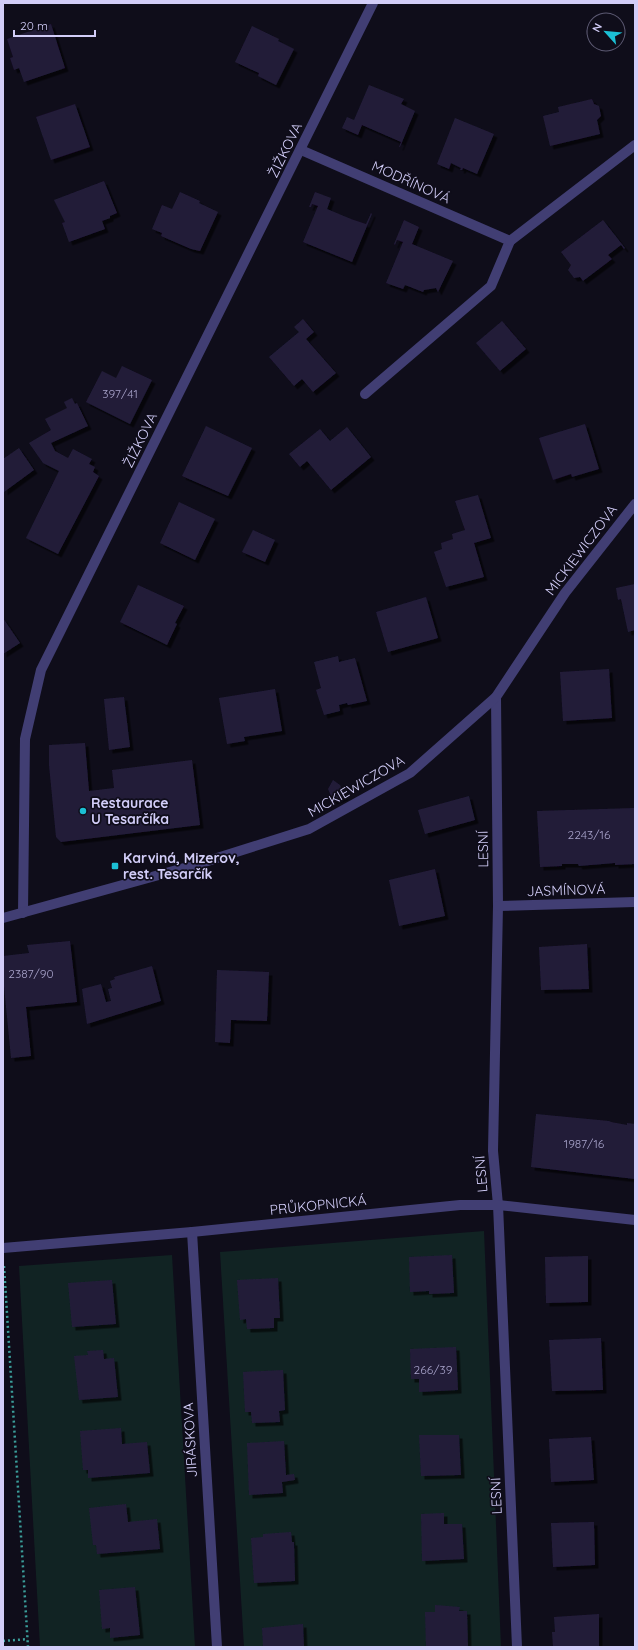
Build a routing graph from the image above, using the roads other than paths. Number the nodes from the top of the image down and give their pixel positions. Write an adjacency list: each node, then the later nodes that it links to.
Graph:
1 (373, 3): 3 (street, ŽIŽKOVA)
2 (635, 145): 4 (street)
3 (301, 150): 4 (street, MODŘÍNOVÁ); 10 (street, ŽIŽKOVA)
4 (510, 241): 5 (street)
5 (365, 394)
6 (635, 504): 7 (street, MICKIEWICZOVA)
7 (496, 697): 9 (street, LESNÍ); 10 (street, MICKIEWICZOVA)
8 (635, 902): 9 (street, JASMÍNOVÁ)
9 (498, 906): 12 (street, LESNÍ)
10 (23, 913): 11 (street, MICKIEWICZOVA)
11 (3, 918)
12 (498, 1205): 13 (street, PRŮKOPNICKÁ); 14 (street, PRŮKOPNICKÁ); 17 (street, LESNÍ)
13 (635, 1220)
14 (192, 1232): 15 (street, PRŮKOPNICKÁ); 16 (street, JIRÁSKOVA)
15 (3, 1248)
16 (217, 1647)
17 (516, 1647)

